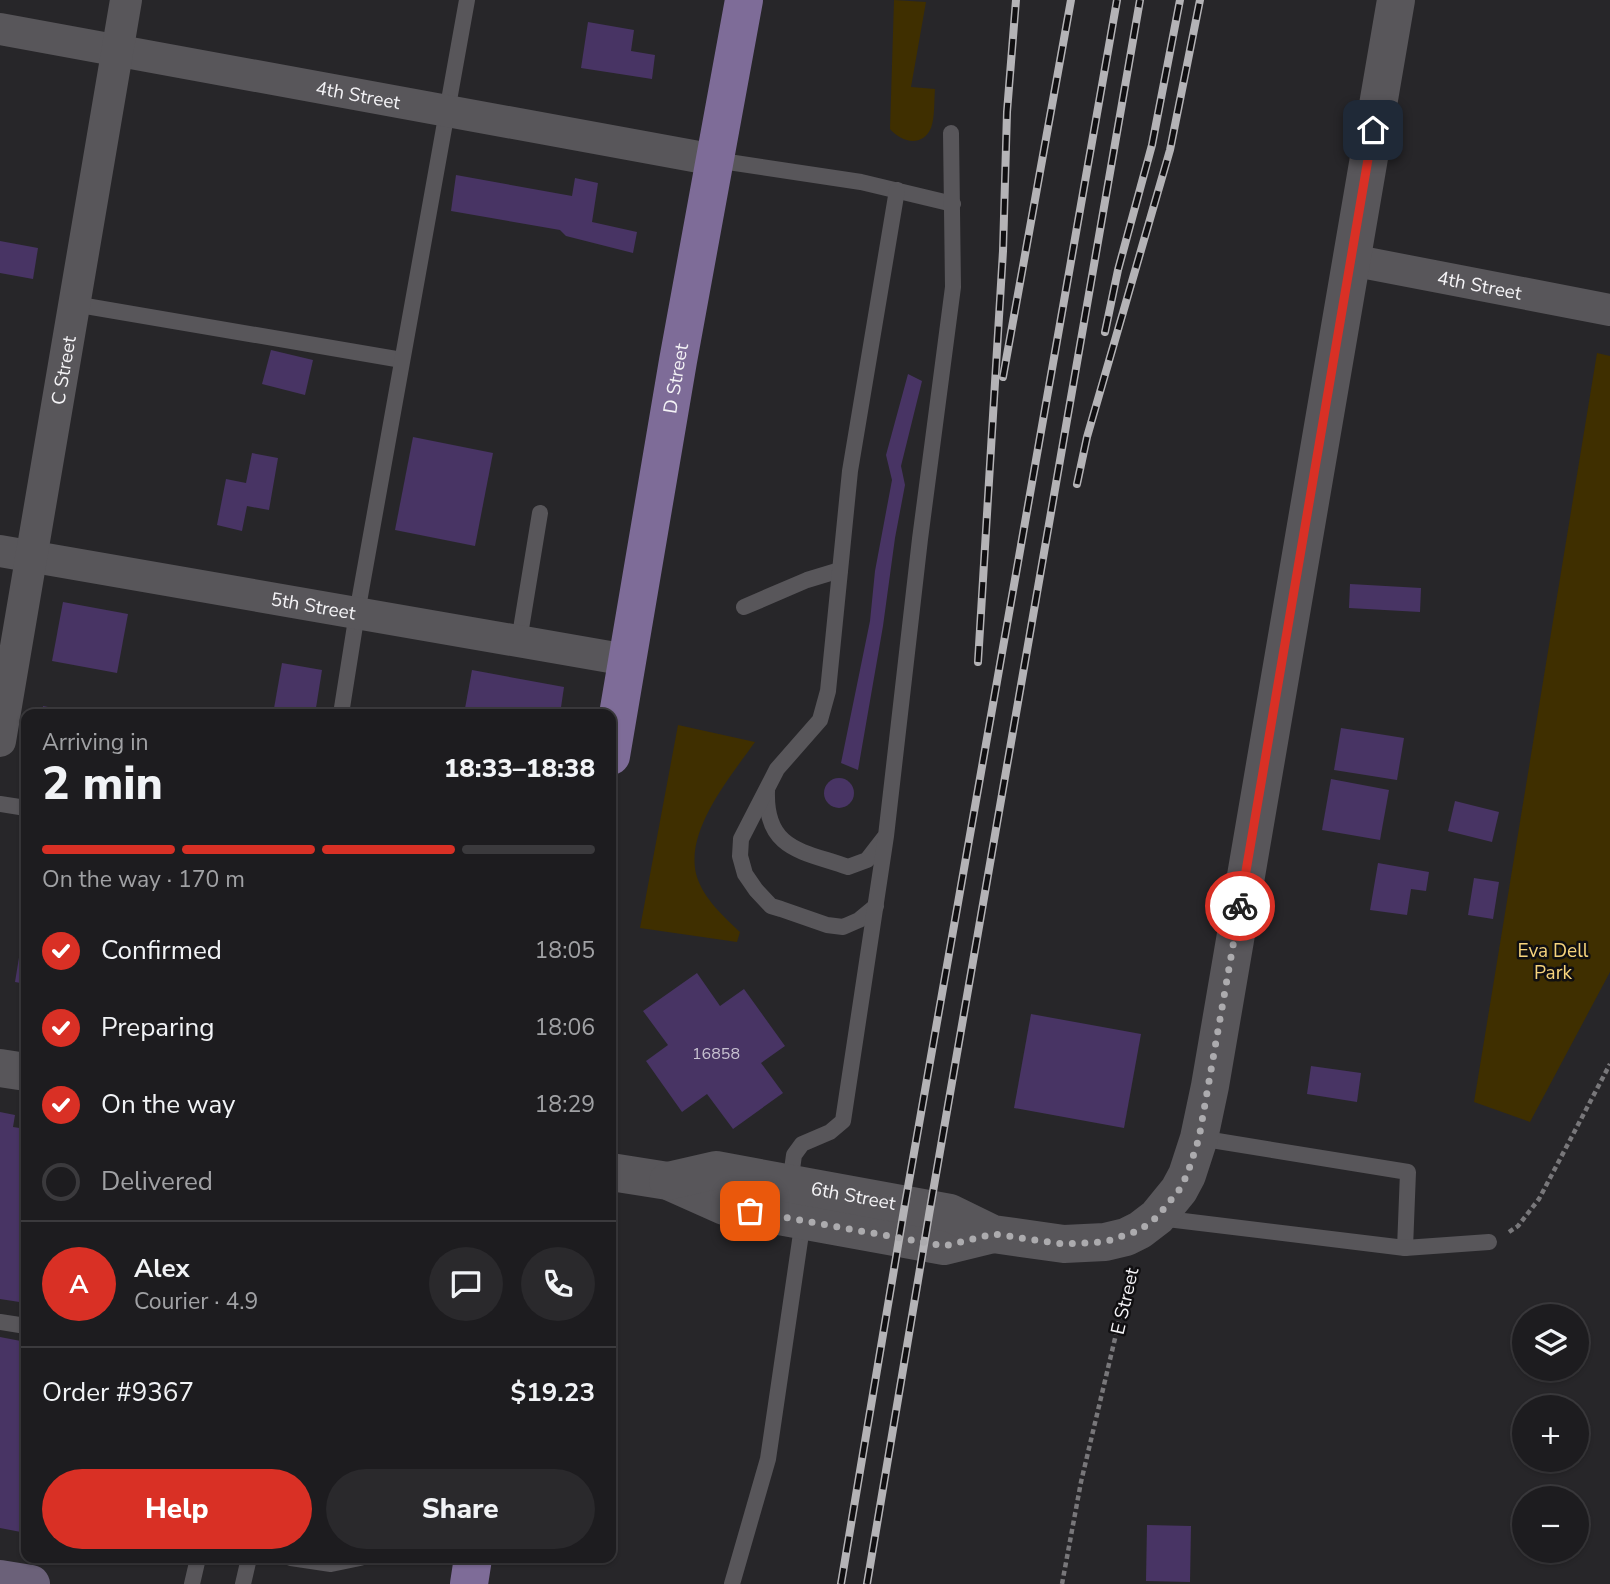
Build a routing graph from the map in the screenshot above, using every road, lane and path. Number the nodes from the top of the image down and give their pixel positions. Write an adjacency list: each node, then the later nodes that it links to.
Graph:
1 (126, 0): 6 (street, C Street)
2 (467, 0): 7 (lane)
3 (744, 0): 9 (main road, D Street)
4 (1395, 0): 12 (street)
5 (0, 29): 6 (street, 4th Street)
6 (118, 49): 7 (street, 4th Street); 13 (street, C Street)
7 (448, 110): 9 (street, 4th Street); 15 (lane)
8 (951, 133): 11 (lane)
9 (715, 160): 10 (lane); 23 (main road, D Street)
10 (897, 190): 11 (lane); 19 (lane)
11 (953, 205): 30 (lane)
12 (1351, 260): 14 (street, 4th Street); 35 (street)
13 (74, 304): 15 (lane); 18 (street, C Street)
14 (1610, 310)
15 (402, 360): 21 (lane)
16 (540, 513): 22 (lane)
17 (0, 551): 18 (street, 5th Street)
18 (31, 556): 21 (street, 5th Street); 26 (street, C Street)
19 (840, 570): 20 (lane); 27 (lane)
20 (744, 607)
21 (357, 613): 22 (street, 5th Street); 24 (lane)
22 (519, 641): 23 (street, 5th Street)
23 (627, 660): 25 (main road, D Street)
24 (342, 709)
25 (616, 726)
26 (0, 741)
27 (767, 788): 30 (lane); 31 (lane)
28 (0, 804): 29 (lane)
29 (21, 807)
30 (886, 836): 31 (lane)
31 (876, 906): 38 (lane)
32 (1610, 1064): 42 (path)
33 (0, 1068): 34 (street)
34 (21, 1071)
35 (1199, 1138): 40 (street); 43 (lane)
36 (616, 1173): 37 (street, 6th Street)
37 (668, 1181): 38 (street, 6th Street); 39 (street, 6th Street)
38 (790, 1184): 41 (street, 6th Street)
39 (803, 1220): 41 (street, 6th Street); 54 (lane)
40 (1149, 1224): 41 (street, 6th Street); 43 (lane); 55 (path, E Street)
41 (993, 1234)
42 (1489, 1242): 43 (lane)
43 (1405, 1248)
44 (0, 1322): 45 (lane)
45 (21, 1325)
46 (197, 1563): 51 (lane)
47 (247, 1563): 52 (lane)
48 (473, 1563): 53 (main road)
49 (0, 1579): 50 (main road)
50 (31, 1584)
51 (192, 1584)
52 (243, 1584)
53 (469, 1584)
54 (732, 1584)
55 (1062, 1584)

